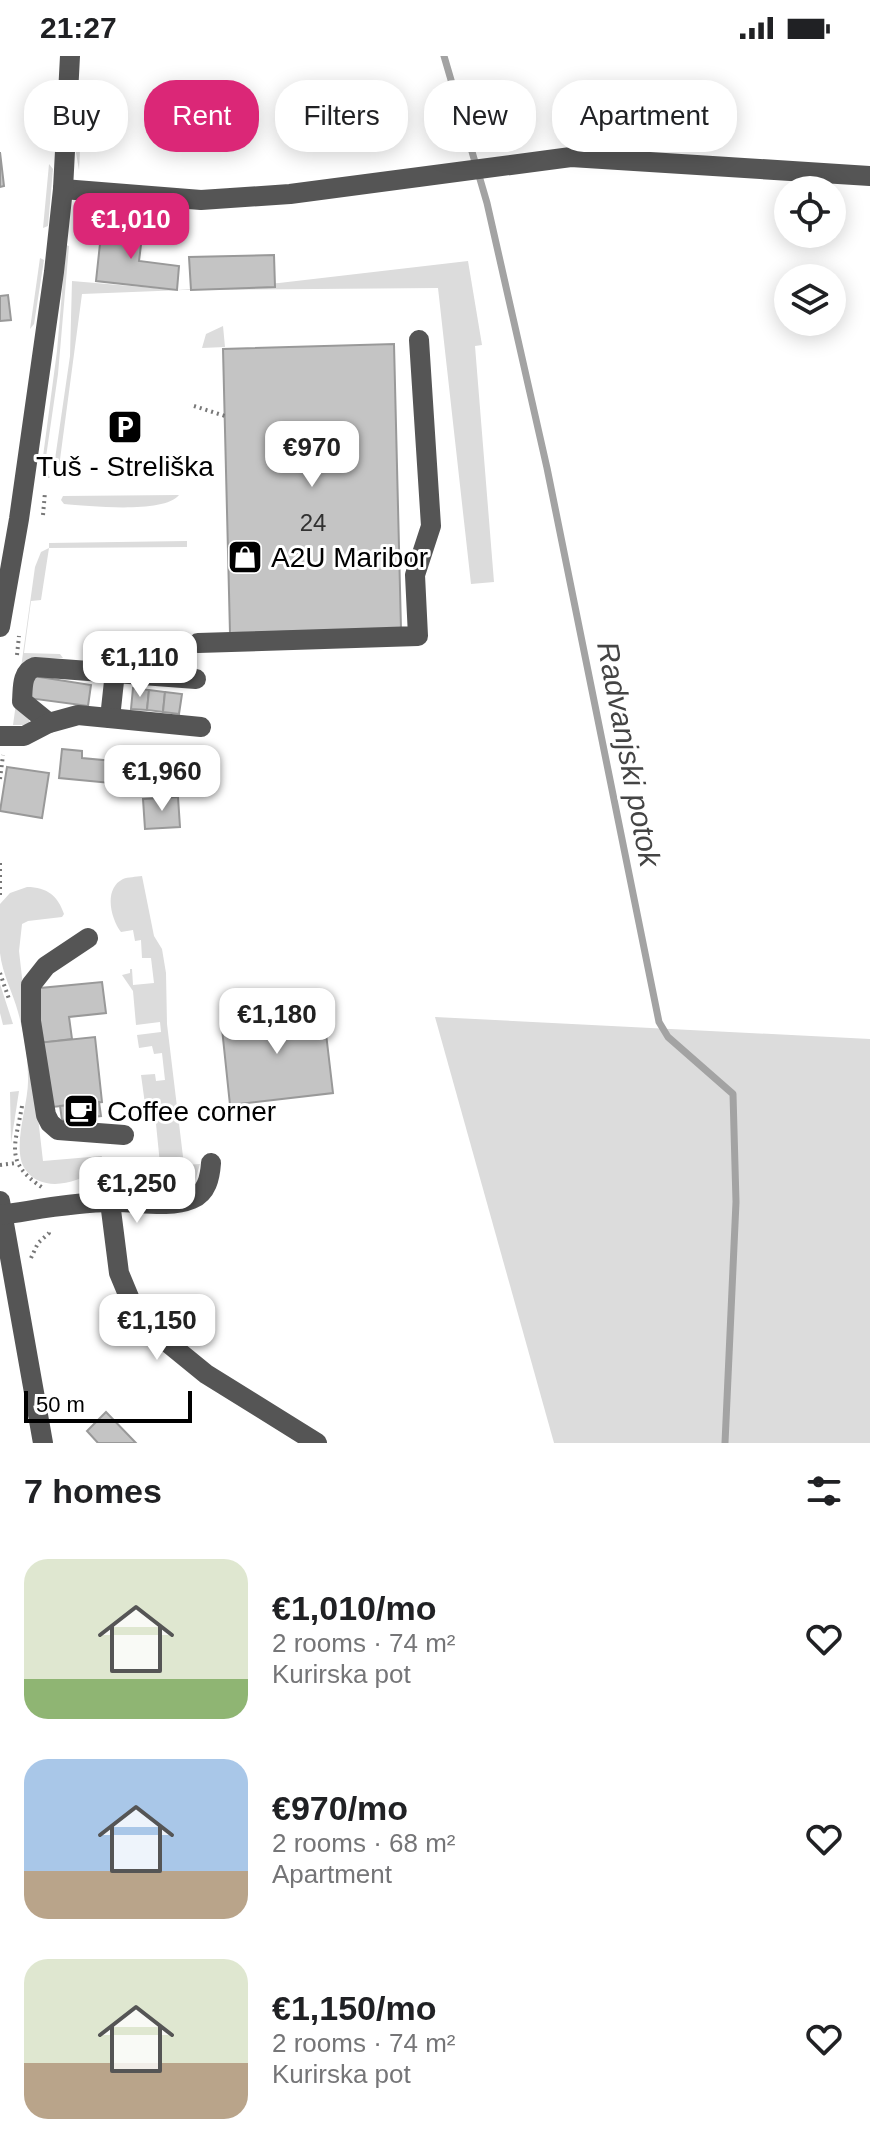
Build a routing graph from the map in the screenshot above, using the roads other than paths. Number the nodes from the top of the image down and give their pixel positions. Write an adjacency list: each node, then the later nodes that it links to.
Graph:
1 (68, 58): 3 (street)
2 (870, 176): 3 (street)
3 (63, 189): 5 (street)
4 (419, 340): 6 (street)
5 (0, 627)
6 (198, 643)
7 (115, 672): 8 (street); 9 (street); 10 (street)
8 (196, 679)
9 (110, 718): 10 (street); 11 (street)
10 (49, 723): 12 (street)
11 (201, 727)
12 (0, 736)
13 (88, 938): 14 (street)
14 (124, 1135)
15 (211, 1163): 16 (street)
16 (110, 1202): 17 (street); 19 (street)
17 (1, 1210): 18 (street)
18 (43, 1443)
19 (317, 1443)

